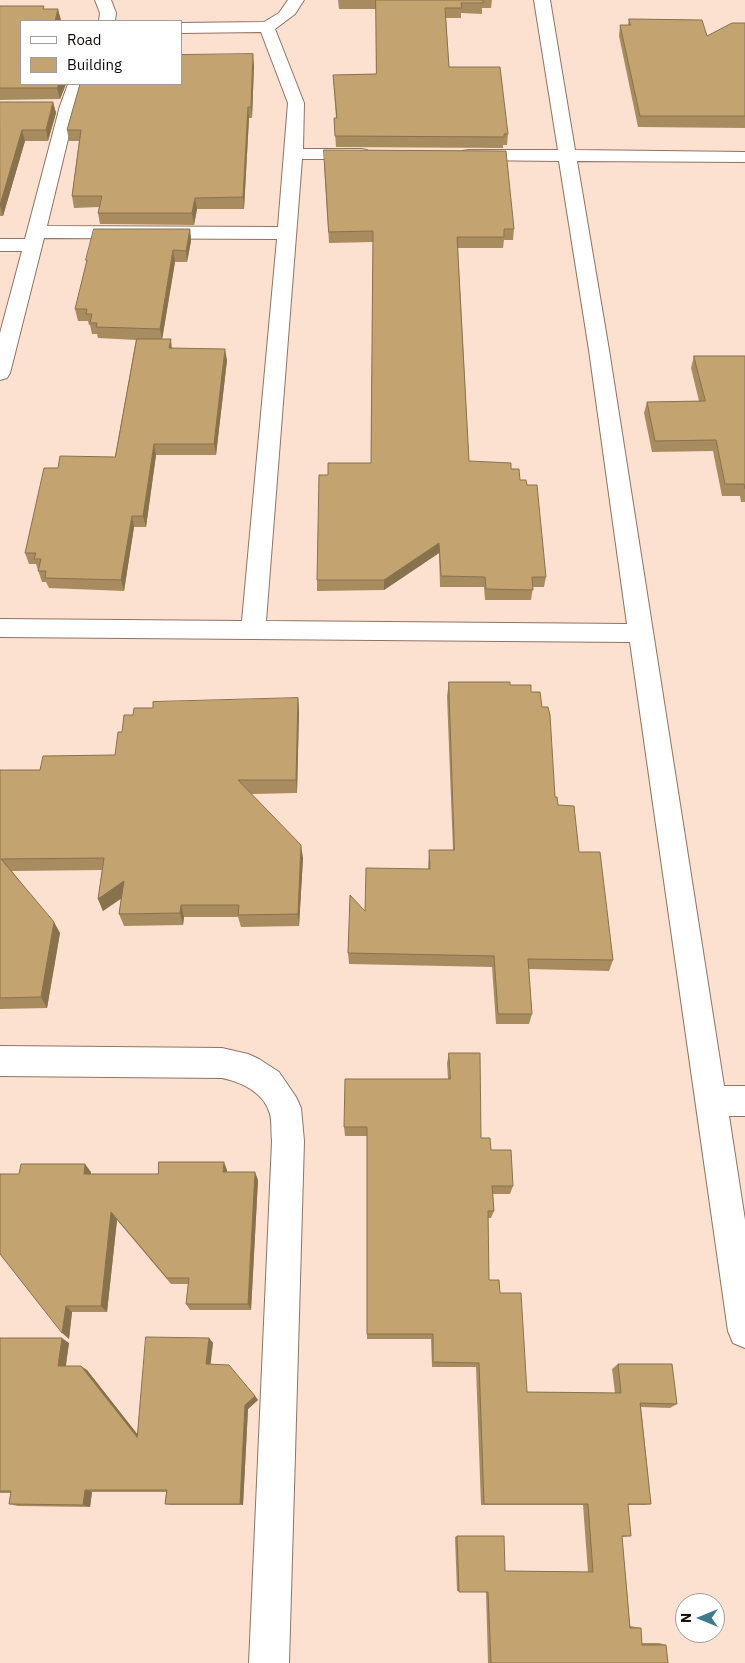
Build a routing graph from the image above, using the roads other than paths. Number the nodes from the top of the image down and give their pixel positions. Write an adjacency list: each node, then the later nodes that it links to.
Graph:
1 (103, 0): 4 (street)
2 (296, 0): 5 (street)
3 (542, 0): 13 (street)
4 (106, 20)
5 (267, 27): 6 (street); 10 (street)
6 (182, 28)
7 (76, 85): 9 (street)
8 (49, 106): 9 (street)
9 (68, 106): 16 (street)
10 (294, 154): 11 (street); 15 (street)
11 (382, 154)
12 (450, 155): 13 (street)
13 (567, 156): 14 (street); 21 (street)
14 (745, 157)
15 (286, 233): 16 (street); 20 (street)
16 (34, 238): 17 (street); 18 (street)
17 (0, 245)
18 (0, 373)
19 (0, 628): 20 (street)
20 (253, 630): 21 (street)
21 (641, 633): 23 (street)
22 (0, 1061): 26 (street)
23 (711, 1101): 24 (street); 25 (street)
24 (745, 1101)
25 (745, 1331)
26 (269, 1663)

